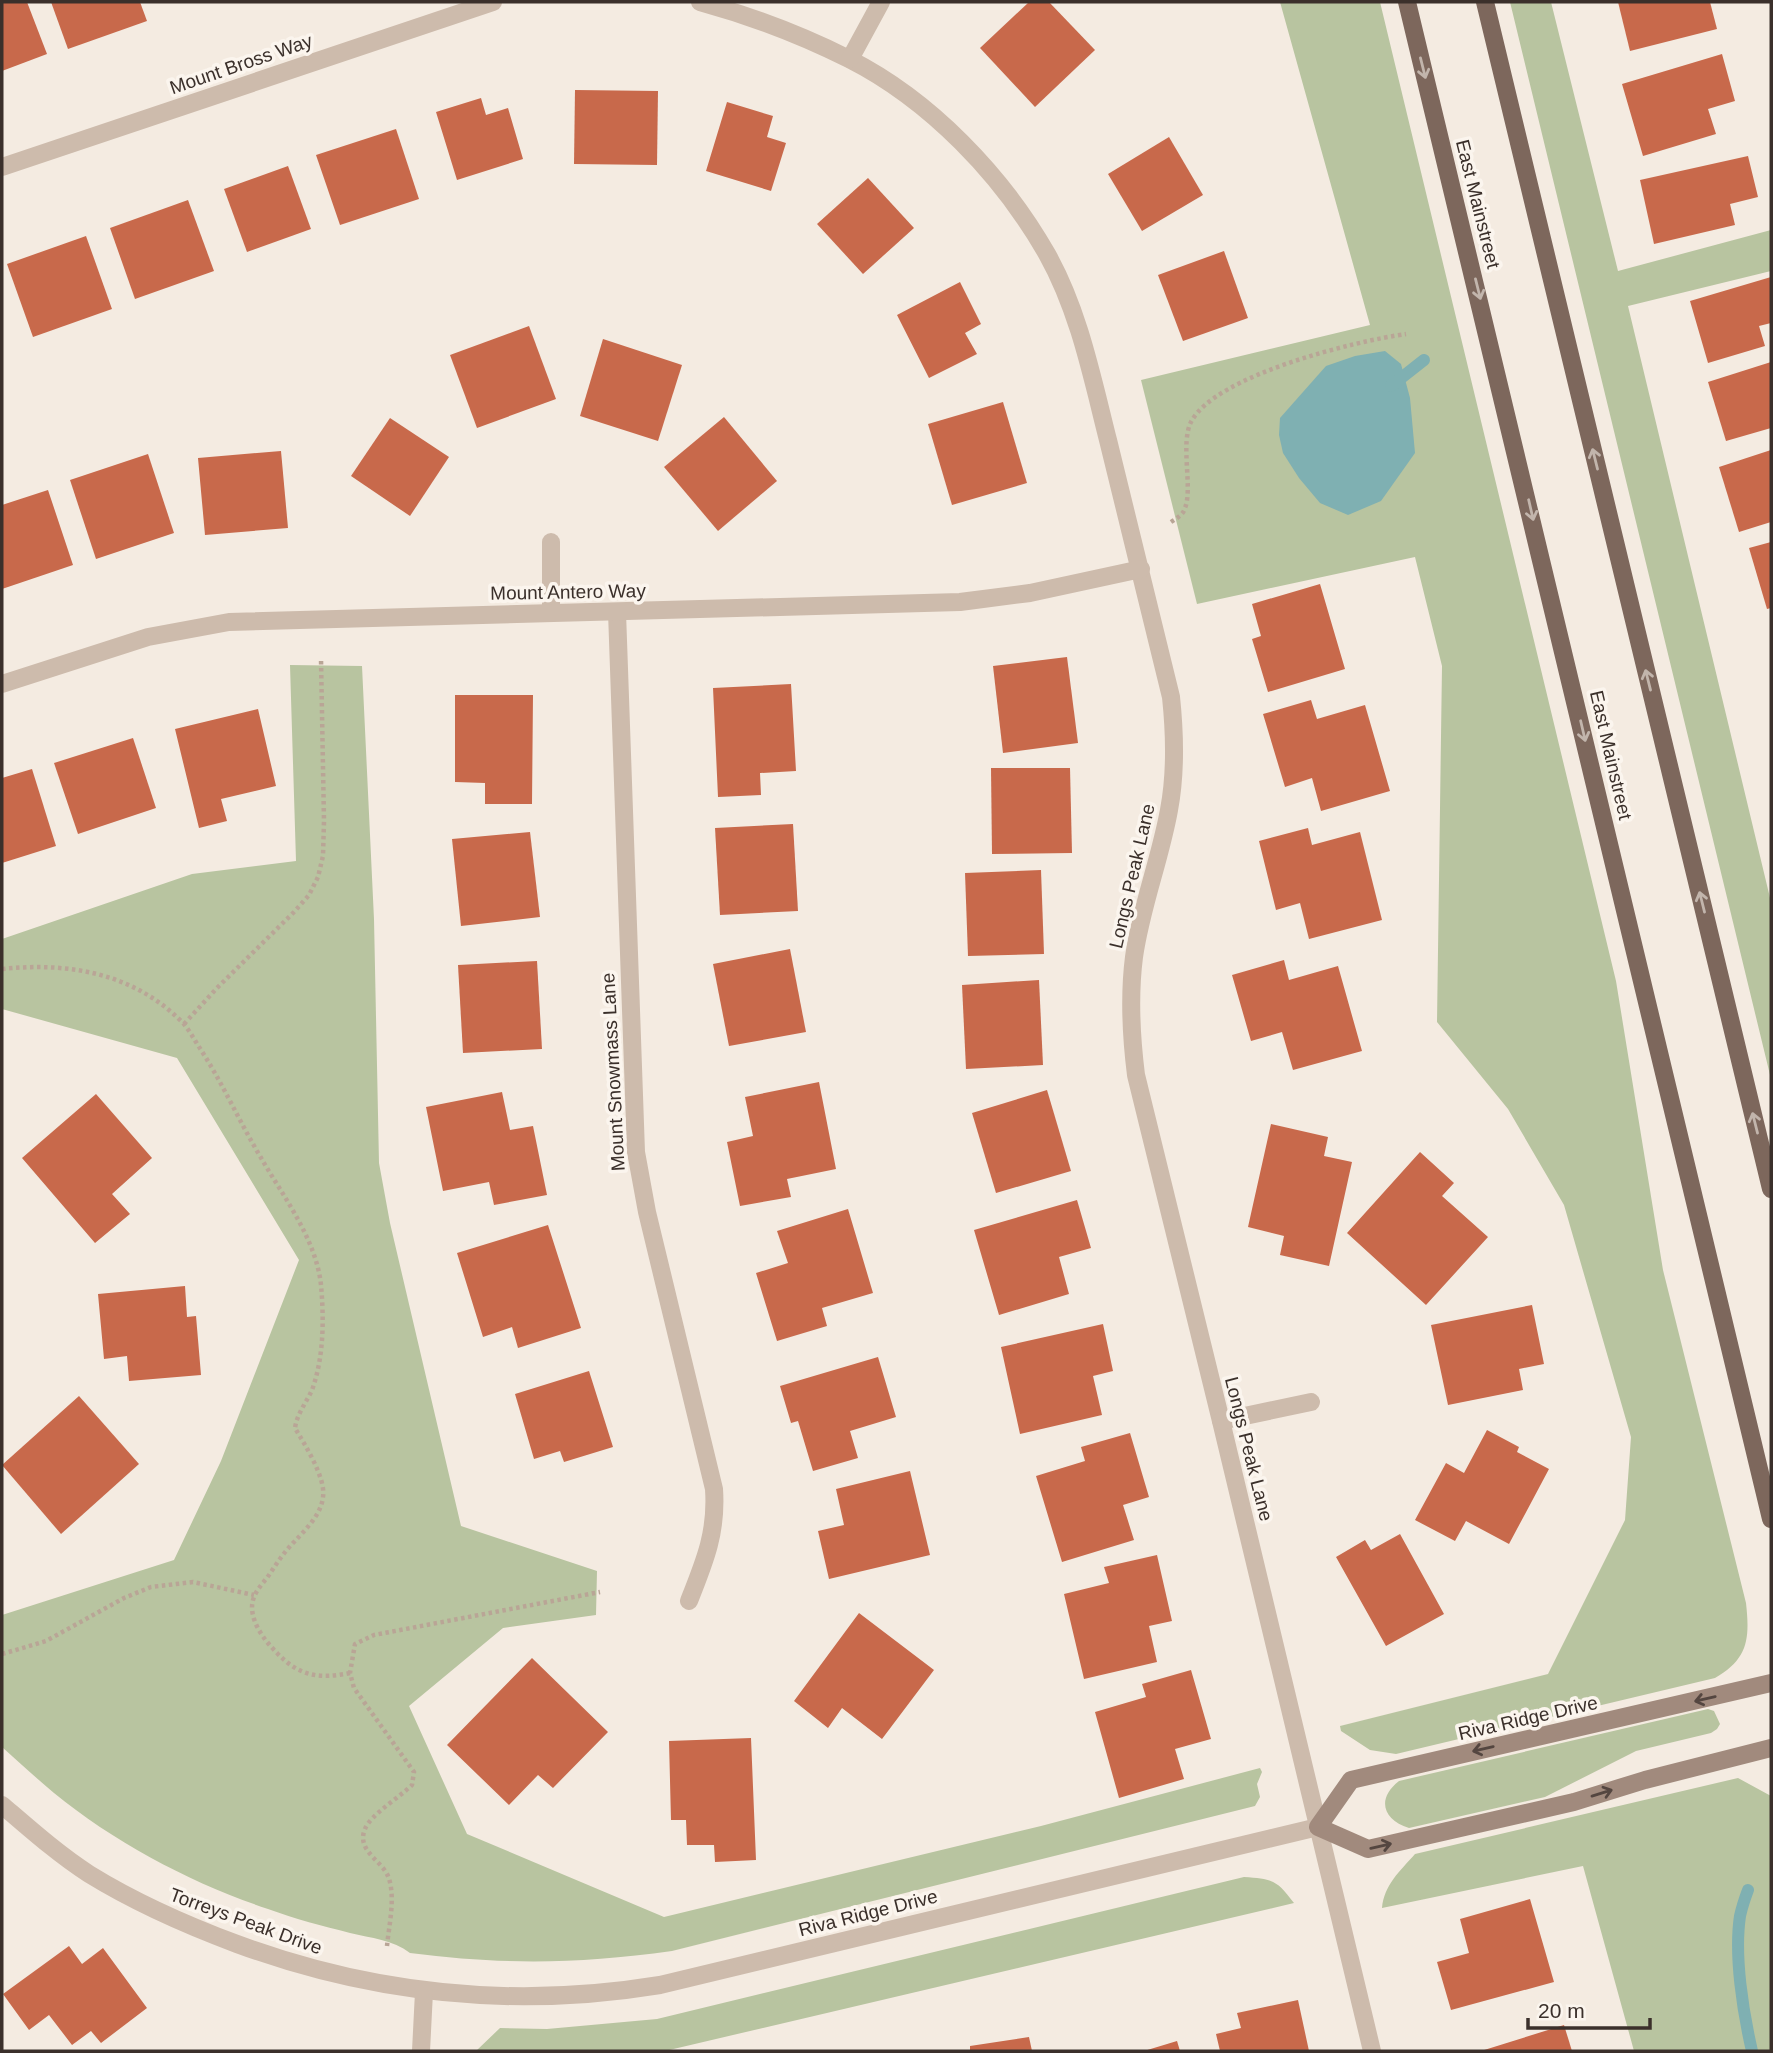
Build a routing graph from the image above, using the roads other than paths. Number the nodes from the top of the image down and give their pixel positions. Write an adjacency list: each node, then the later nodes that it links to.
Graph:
1 (493, 2): 7 (street, Mount Bross Way)
2 (701, 2): 6 (street)
3 (881, 2): 6 (street)
4 (1407, 2): 16 (main road, East Mainstreet, one-way to 16)
5 (1485, 2): 13 (main road, one-way to 5)
6 (850, 59): 9 (street, Longs Peak Lane)
7 (2, 167)
8 (551, 542): 11 (street)
9 (1141, 569): 10 (street, Mount Antero Way); 15 (street, Longs Peak Lane)
10 (617, 611): 11 (street, Mount Antero Way); 17 (street, Mount Snowmass Lane)
11 (551, 613): 12 (street, Mount Antero Way)
12 (2, 684)
13 (1771, 1189)
14 (1311, 1402): 15 (street)
15 (1222, 1421): 21 (street, Longs Peak Lane)
16 (1771, 1519)
17 (689, 1601)
18 (1771, 1683): 21 (street, Riva Ridge Drive, one-way to 21)
19 (1771, 1748): 21 (street, one-way to 19)
20 (2, 1805): 22 (street, Torreys Peak Drive)
21 (1318, 1827): 22 (street, Riva Ridge Drive); 24 (street, Longs Peak Lane)
22 (424, 1992): 23 (street)
23 (421, 2051)
24 (1372, 2051)

